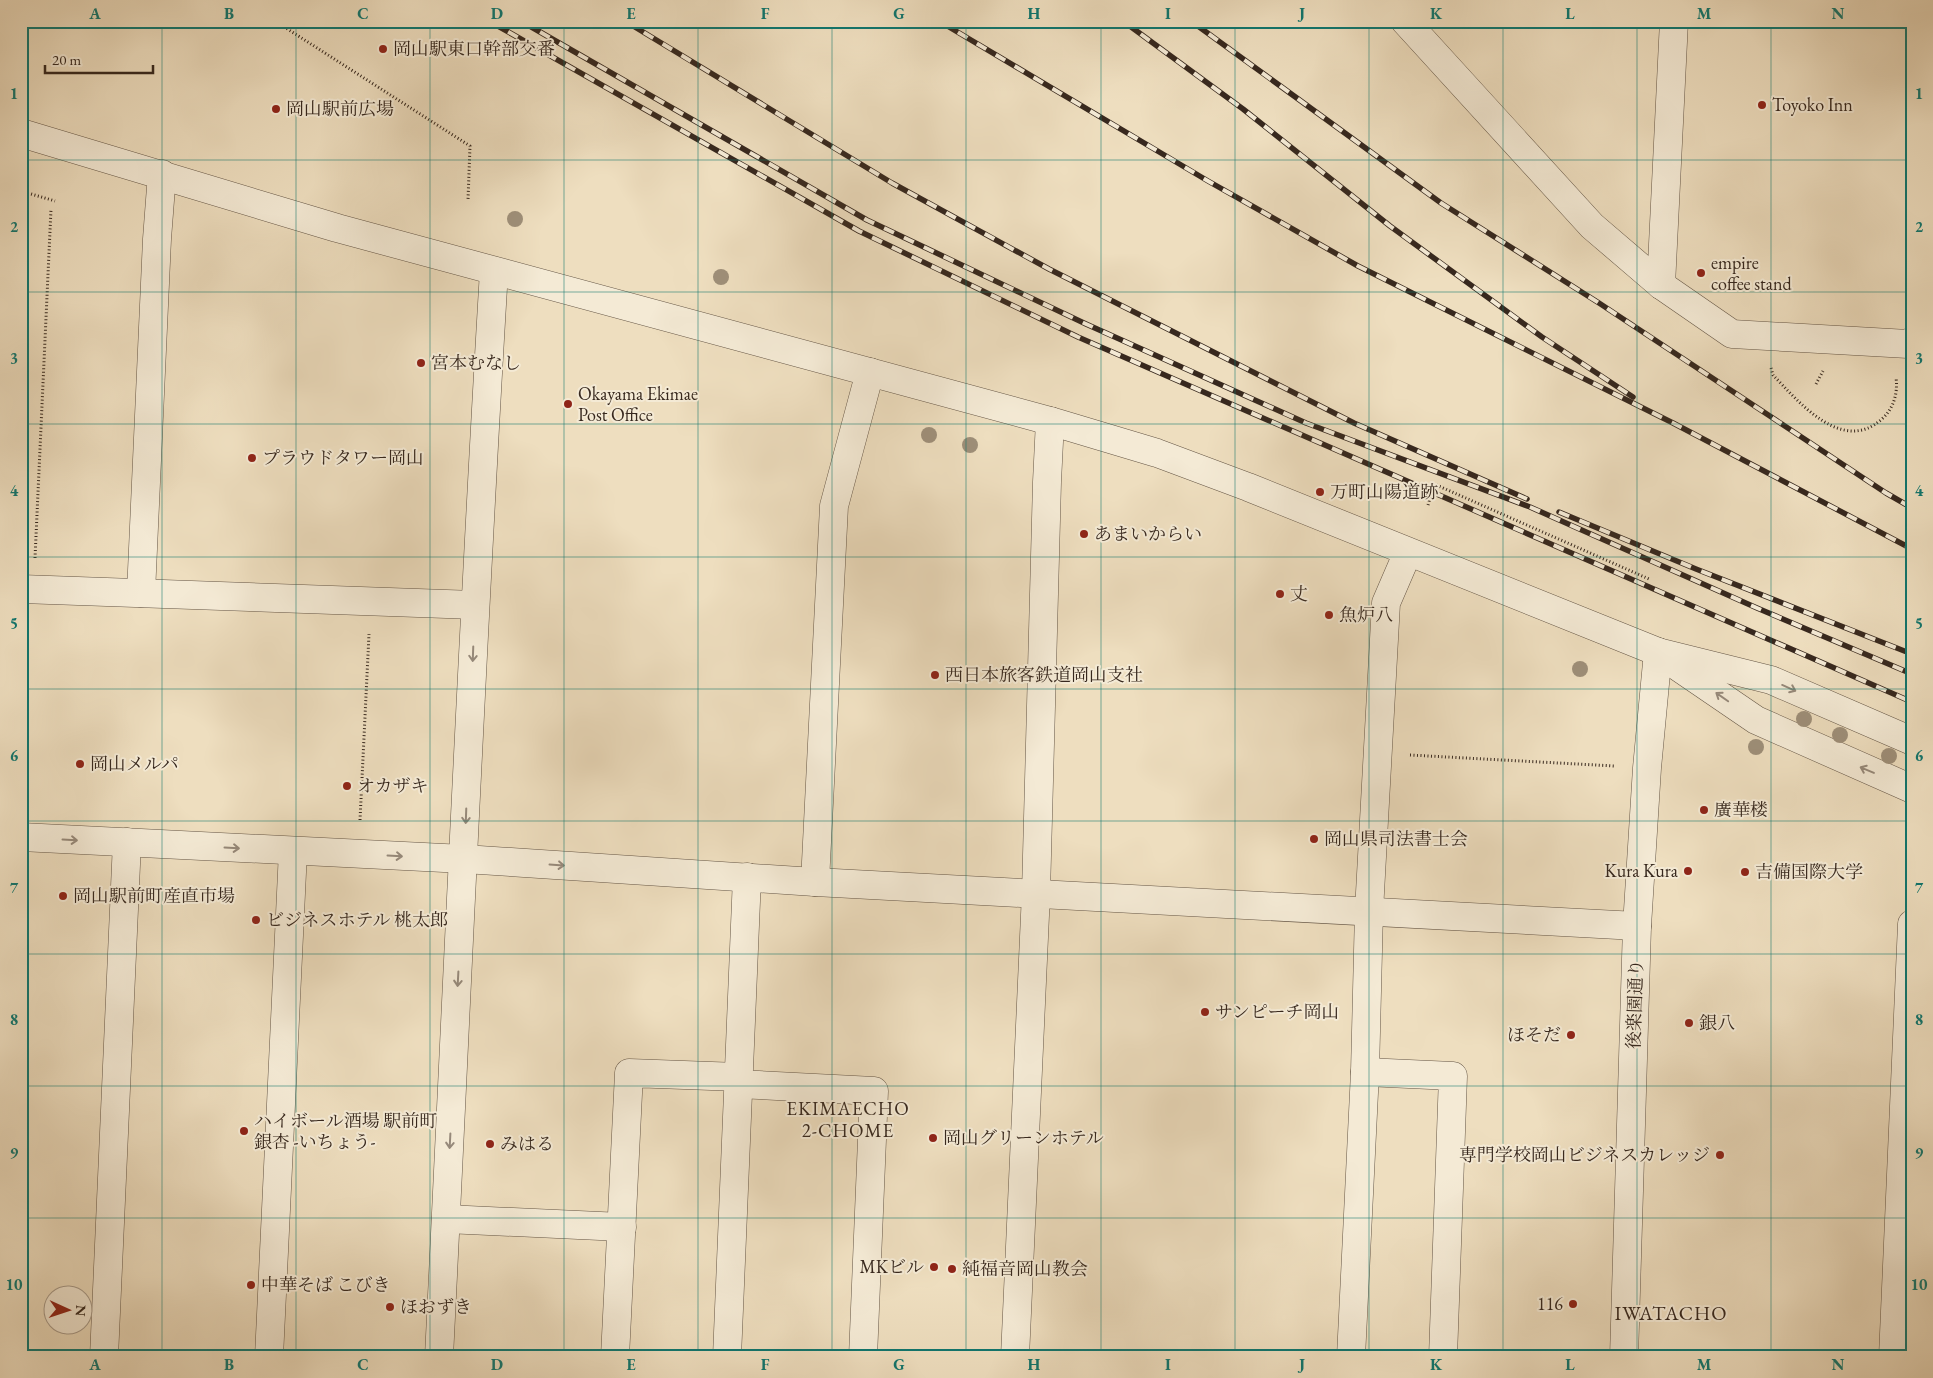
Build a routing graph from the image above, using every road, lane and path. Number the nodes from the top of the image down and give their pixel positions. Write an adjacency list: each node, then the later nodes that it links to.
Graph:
1 (275, 21): 7 (path)
2 (1674, 21): 11 (street)
3 (1406, 22): 11 (street)
4 (21, 133): 5 (street)
5 (162, 174): 10 (street); 21 (street)
6 (21, 191): 8 (path)
7 (468, 200)
8 (55, 201)
9 (51, 209): 20 (path)
10 (494, 271): 14 (street); 23 (street)
11 (1661, 285): 12 (street)
12 (1761, 336): 13 (street); 15 (path)
13 (1912, 341)
14 (870, 372): 16 (street); 35 (street)
15 (1896, 374)
16 (1050, 420): 18 (street); 36 (street)
17 (1428, 505): 19 (path)
18 (1408, 552): 24 (street); 26 (street)
19 (1648, 579)
20 (28, 589): 21 (street)
21 (141, 593): 22 (street)
22 (370, 601): 23 (street); 32 (path)
23 (474, 605): 33 (street, one-way to 33)
24 (1658, 652): 25 (street, one-way to 25); 27 (street, 後楽園通り); 28 (street, one-way to 24)
25 (1912, 741)
26 (1377, 754): 27 (path); 37 (street)
27 (1647, 768): 39 (street, 後楽園通り)
28 (1912, 789)
29 (21, 837): 30 (street, one-way to 30)
30 (127, 842): 31 (street, one-way to 31); 44 (street)
31 (293, 851): 32 (street); 45 (street)
32 (359, 854): 33 (street, one-way to 33)
33 (464, 859): 34 (street, one-way to 34); 42 (street, one-way to 42)
34 (747, 877): 35 (street); 41 (street)
35 (815, 882): 36 (street)
36 (1036, 893): 37 (street); 50 (street)
37 (1369, 911): 39 (street); 40 (street)
38 (1912, 924): 54 (street)
39 (1637, 926): 53 (street, 後楽園通り)
40 (1365, 1072): 51 (street); 52 (street)
41 (738, 1080): 43 (street); 48 (street); 49 (street)
42 (446, 1219): 43 (street); 46 (street)
43 (622, 1227): 47 (street)
44 (104, 1357)
45 (269, 1357)
46 (439, 1357)
47 (616, 1357)
48 (728, 1357)
49 (863, 1357)
50 (1016, 1357)
51 (1351, 1357)
52 (1443, 1357)
53 (1624, 1357)
54 (1893, 1357)

